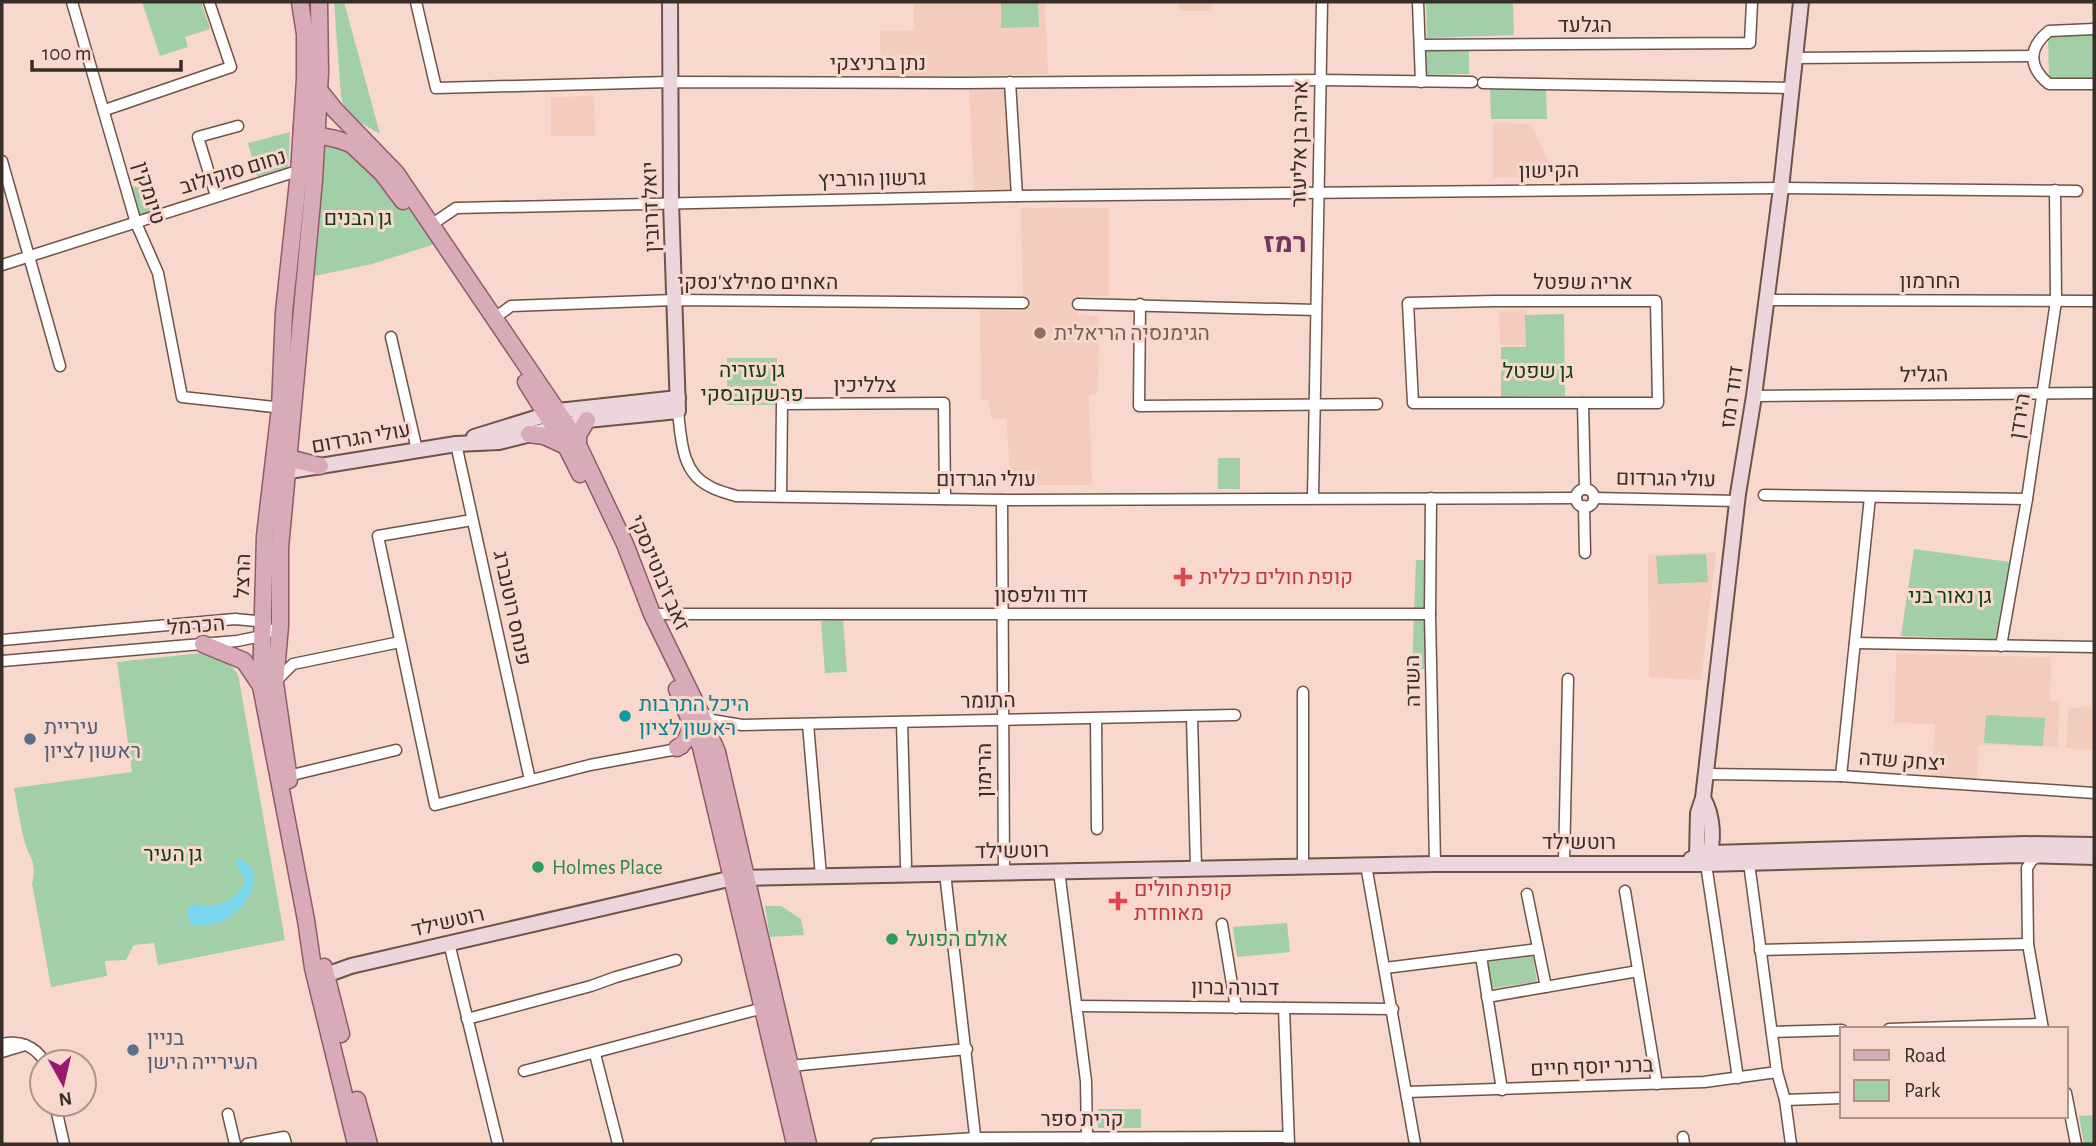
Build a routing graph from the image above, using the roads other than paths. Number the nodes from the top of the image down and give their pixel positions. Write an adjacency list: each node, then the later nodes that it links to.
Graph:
1 (72, 2): 22 (street, טיומקין)
2 (209, 2): 22 (street)
3 (300, 2): 24 (main road, הרצל)
4 (319, 2): 21 (main road, הרצל)
5 (416, 2): 16 (street, נתן ברניצקי)
6 (670, 2): 16 (street, יואל דרובין)
7 (1322, 2): 15 (street, אריה בן אליעזר)
8 (1419, 2): 12 (street)
9 (1752, 2): 12 (street, הגלעד)
10 (1801, 2): 14 (street, דוד רמז)
11 (2094, 29): 13 (street)
12 (1420, 45): 18 (street)
13 (2032, 56): 14 (street); 19 (street)
14 (1795, 58): 20 (street, דוד רמז)
15 (1320, 80): 17 (street, נתן ברניצקי); 18 (street, נתן ברניצקי); 32 (street, אריה בן אליעזר)
16 (669, 82): 17 (street, נתן ברניצקי); 35 (street, יואל דרובין)
17 (1010, 82): 34 (street)
18 (1421, 82): 20 (street, נתן ברניצקי)
19 (2094, 84)
20 (1791, 88): 29 (street, דוד רמז)
21 (319, 90): 24 (main road, הרצל); 25 (main road, זאב ז'בוטינסקי)
22 (104, 110): 36 (street, טיומקין)
23 (238, 126): 33 (street)
24 (312, 127): 25 (main road); 27 (main road, הרצל); 28 (main road, הרצל); 59 (main road, זאב ז'בוטינסקי)
25 (366, 141): 37 (main road, זאב ז'בוטינסקי)
26 (2, 161): 38 (street)
27 (299, 172): 28 (street, נחום סוקולוב); 33 (street, נחום סוקולוב); 58 (main road, הרצל)
28 (314, 180): 58 (main road, הרצל)
29 (1781, 188): 30 (street, הקישון); 32 (street, הקישון); 41 (street, דוד רמז)
30 (2055, 190): 31 (street, הקישון); 42 (street, הירדן)
31 (2077, 191)
32 (1318, 193): 34 (street, גרשון הורביץ); 47 (street, אריה בן אליעזר)
33 (216, 196): 36 (street, נחום סוקולוב)
34 (1017, 196): 35 (street, גרשון הורביץ)
35 (671, 202): 37 (street, גרשון הורביץ); 40 (street, יואל דרובין)
36 (136, 223): 38 (street, נחום סוקולוב); 58 (street, טיומקין)
37 (431, 225): 48 (main road, זאב ז'בוטינסקי)
38 (30, 256): 39 (street, נחום סוקולוב); 50 (street)
39 (2, 265)
40 (674, 300): 44 (street, האחים סמילצ'נסקי); 48 (street, האחים סמילצ'נסקי); 55 (street, יואל דרובין)
41 (1767, 300): 42 (street, החרמון); 53 (street, דוד רמז)
42 (2056, 301): 43 (street, החרמון); 51 (street, הירדן)
43 (2094, 301)
44 (1023, 303)
45 (1078, 304): 46 (street)
46 (1140, 304): 47 (street); 57 (street)
47 (1316, 310): 57 (street, אריה בן אליעזר)
48 (495, 317): 59 (main road, זאב ז'בוטינסקי)
49 (390, 337): 64 (street)
50 (60, 366)
51 (2043, 393): 52 (street, הגליל); 53 (street, הגליל); 75 (street, הירדן)
52 (2094, 393)
53 (1754, 396): 77 (street, דוד רמז)
54 (1583, 403): 54 (street, אריה שפטל); 67 (street)
55 (678, 404): 59 (street, עולי הגרדום); 60 (street, עולי הגרדום); 69 (street, עולי הגרדום)
56 (1377, 404): 57 (street)
57 (1315, 405): 71 (street, אריה בן אליעזר)
58 (286, 409): 66 (main road, הרצל)
59 (556, 419): 60 (street, עולי הגרדום); 61 (street, עולי הגרדום); 62 (street, עולי הגרדום); 63 (main road, זאב ז'בוטינסקי)
60 (587, 420): 63 (main road)
61 (529, 434): 62 (street, עולי הגרדום); 63 (main road)
62 (456, 444): 64 (street, עולי הגרדום); 79 (street, פנחס רוטנברג)
63 (572, 446): 81 (main road, זאב ז'בוטינסקי); 96 (main road, זאב ז'בוטינסקי)
64 (417, 450): 65 (street, עולי הגרדום)
65 (320, 467): 66 (main road)
66 (283, 468): 84 (main road, הרצל); 85 (main road, הרצל)
67 (1585, 489): 73 (street); 78 (street)
68 (1764, 495): 70 (street)
69 (781, 496): 74 (street, עולי הגרדום); 74 (street, צלליכין)
70 (1870, 497): 75 (street); 88 (street)
71 (1313, 498): 72 (street, עולי הגרדום); 76 (street, עולי הגרדום)
72 (1432, 498): 78 (street, עולי הגרדום); 83 (street, השדה)
73 (1594, 498): 77 (street, עולי הגרדום); 78 (street)
74 (945, 499): 76 (street, עולי הגרדום)
75 (2027, 499): 90 (street, הירדן)
76 (1002, 500): 82 (street, הרימון)
77 (1737, 501): 107 (street, דוד רמז)
78 (1580, 502): 80 (street)
79 (472, 520): 87 (street); 110 (street, פנחס רוטנברג)
80 (1585, 553)
81 (652, 614): 82 (street, דוד וולפסון); 96 (main road, זאב ז'בוטינסקי)
82 (1002, 614): 83 (street, דוד וולפסון); 100 (street, הרימון)
83 (1430, 614): 118 (street, השדה)
84 (280, 626): 85 (street, הכרמל); 94 (main road, הרצל)
85 (262, 628): 86 (street, הכרמל); 89 (street, הכרמל); 94 (main road, הרצל)
86 (2, 640)
87 (400, 642): 94 (street); 110 (street)
88 (1855, 643): 90 (street); 109 (street)
89 (203, 644): 92 (street, הכרמל); 94 (main road)
90 (2001, 646): 91 (street)
91 (2094, 647)
92 (2, 661)
93 (1568, 679): 117 (street)
94 (268, 685): 108 (main road, הרצל); 138 (main road, הרצל)
95 (1303, 692): 122 (street)
96 (695, 714): 103 (street, התומר); 104 (main road, זאב ז'בוטינסקי); 105 (main road)
97 (1236, 715): 98 (street, התומר)
98 (1192, 717): 99 (street, התומר); 123 (street)
99 (1096, 719): 100 (street, התומר); 112 (street)
100 (1003, 720): 101 (street, התומר); 125 (street, הרימון)
101 (902, 722): 102 (street, התומר); 120 (street)
102 (807, 724): 103 (street, התומר); 127 (street)
103 (742, 725): 104 (street, התומר)
104 (710, 746): 105 (street); 128 (main road, זאב ז'בוטינסקי)
105 (677, 748): 110 (street)
106 (396, 750): 108 (street)
107 (1706, 774): 109 (street, יצחק שדה); 116 (street, דוד רמז)
108 (288, 776): 138 (main road, הרצל)
109 (1841, 776): 111 (street, יצחק שדה)
110 (530, 780)
111 (2094, 793)
112 (1097, 829)
113 (2094, 845): 116 (street, רוטשילד)
114 (2042, 855): 115 (street, רוטשילד); 119 (street, רוטשילד); 133 (street)
115 (2094, 857)
116 (1699, 859): 117 (street, רוטשילד); 119 (street, רוטשילד); 161 (street)
117 (1564, 862): 118 (street, רוטשילד)
118 (1435, 863): 121 (street, רוטשילד)
119 (1749, 863): 135 (street)
120 (906, 865)
121 (1366, 865): 122 (street, רוטשילד); 139 (street)
122 (1303, 866): 123 (street, רוטשילד)
123 (1196, 868): 124 (street, רוטשילד)
124 (1059, 871): 125 (street, רוטשילד); 143 (street)
125 (1004, 872): 126 (street, רוטשילד)
126 (945, 873): 127 (street, רוטשילד); 155 (street)
127 (821, 876): 128 (street, רוטשילד)
128 (740, 878): 132 (street, רוטשילד); 144 (main road, זאב ז'בוטינסקי); 158 (main road, זאב ז'בוטינסקי)
129 (1625, 891): 140 (street)
130 (1527, 894): 134 (street)
131 (1222, 924): 145 (street)
132 (449, 943): 138 (street, רוטשילד); 148 (street)
133 (2028, 944): 135 (street); 149 (street)
134 (1538, 949): 136 (street); 141 (street)
135 (1760, 950): 151 (street)
136 (1481, 956): 139 (street); 142 (street)
137 (676, 960): 148 (street)
138 (329, 968): 177 (main road, הרצל); 178 (main road, הרצל)
139 (1385, 968): 147 (street)
140 (1638, 971): 141 (street); 162 (street)
141 (1546, 987): 142 (street)
142 (1487, 997): 163 (street)
143 (1078, 1006): 145 (street, דבורה ברון); 170 (street)
144 (763, 1008): 157 (street); 181 (main road, זאב ז'בוטינסקי)
145 (1237, 1008): 146 (street, דבורה ברון)
146 (1284, 1008): 147 (street, דבורה ברון); 171 (street)
147 (1393, 1009): 164 (street)
148 (467, 1019): 179 (street)
149 (2042, 1027)
150 (1840, 1030): 151 (street)
151 (1772, 1032): 160 (street)
152 (2, 1044): 153 (street)
153 (25, 1045): 154 (street); 156 (street)
154 (34, 1048)
155 (967, 1049): 158 (street); 173 (street)
156 (2, 1052)
157 (595, 1054): 159 (street); 180 (street)
158 (790, 1066): 182 (main road, זאב ז'בוטינסקי)
159 (524, 1071)
160 (1777, 1072): 161 (street, ברנר יוסף חיים); 166 (street)
161 (1738, 1078): 162 (street, ברנר יוסף חיים)
162 (1657, 1084): 163 (street, ברנר יוסף חיים)
163 (1502, 1090): 164 (street, ברנר יוסף חיים)
164 (1407, 1092): 184 (street)
165 (1840, 1098): 166 (street)
166 (1785, 1100): 185 (street)
167 (2068, 1103): 186 (street)
168 (228, 1114): 175 (street)
169 (58, 1118): 174 (street)
170 (1087, 1138): 171 (street, קרית ספר); 173 (street, קרית ספר)
171 (1288, 1140)
172 (285, 1141): 176 (street)
173 (976, 1141): 183 (street, קרית ספר)
174 (64, 1144)
175 (236, 1144)
176 (247, 1144)
177 (356, 1144)
178 (369, 1144)
179 (498, 1144)
180 (618, 1144)
181 (795, 1144)
182 (808, 1144)
183 (876, 1144)
184 (1415, 1144)
185 (1791, 1144)
186 (2076, 1144)

